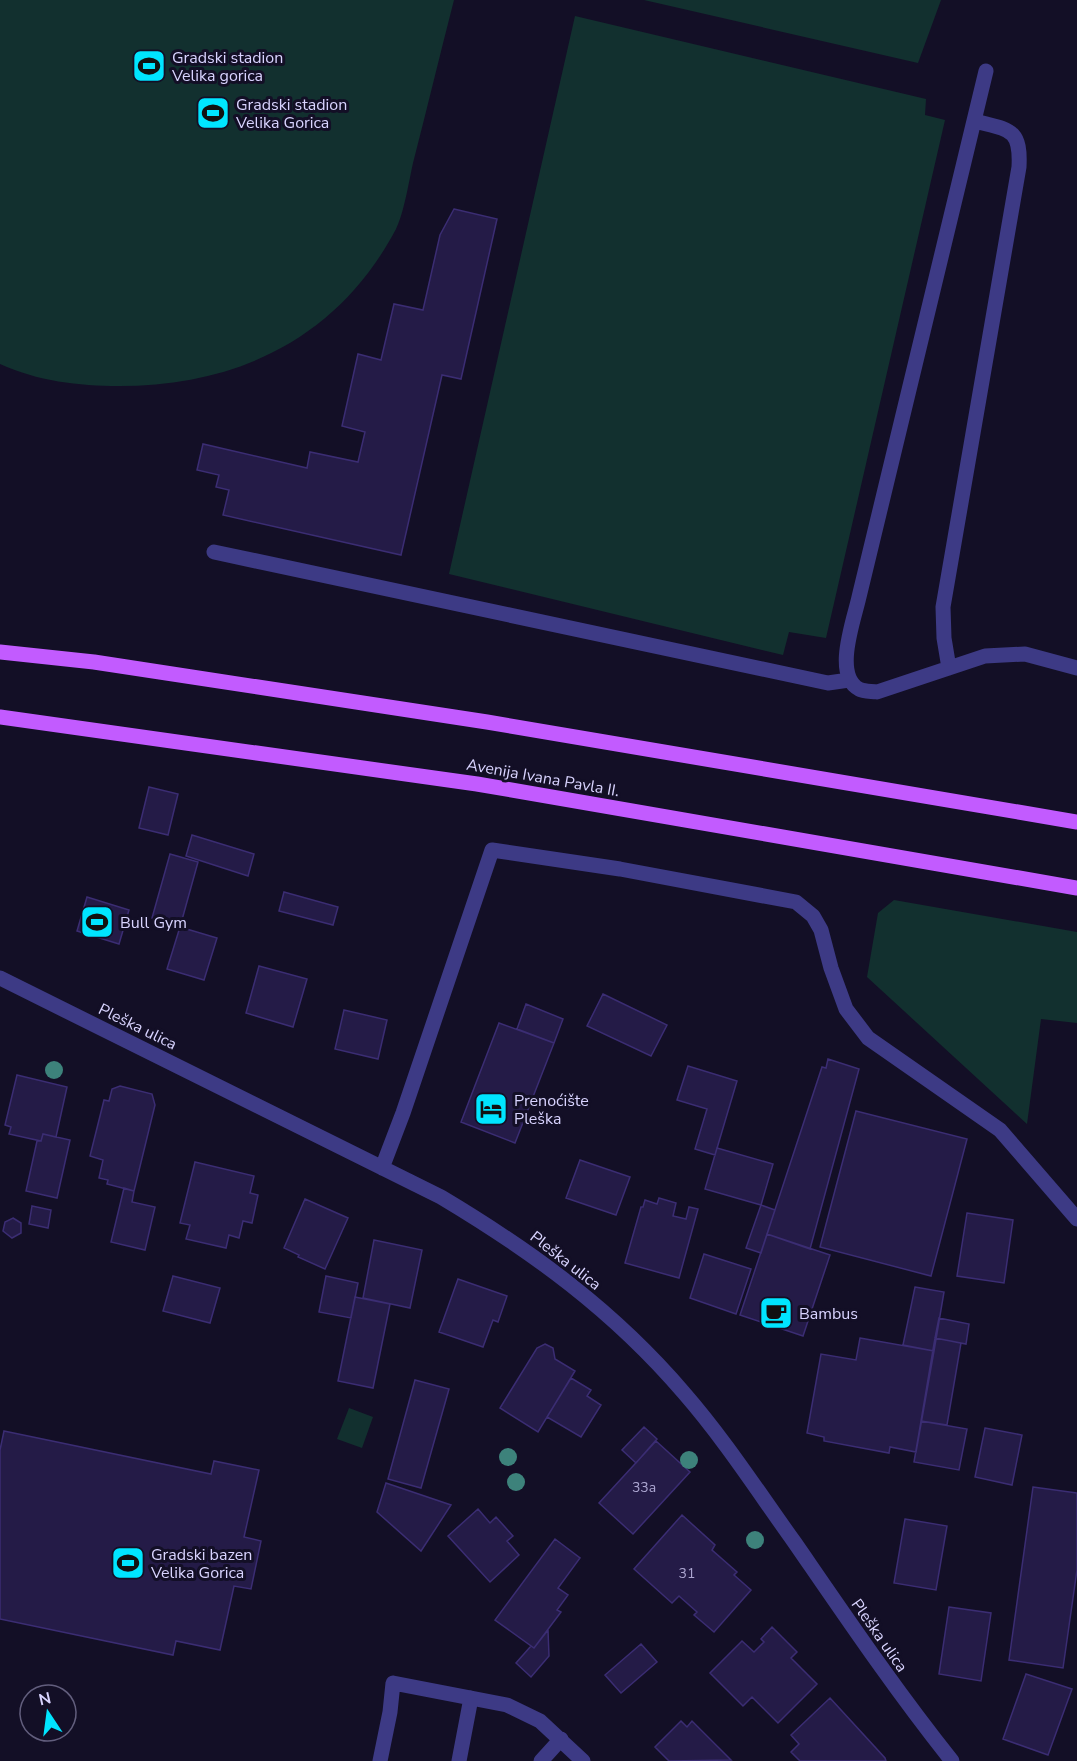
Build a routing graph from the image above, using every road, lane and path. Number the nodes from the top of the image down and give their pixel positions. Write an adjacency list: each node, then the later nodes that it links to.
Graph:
1 (986, 71): 2 (street)
2 (975, 121): 5 (street); 7 (street)
3 (214, 552): 7 (street)
4 (0, 652): 9 (main road)
5 (949, 668): 6 (street); 7 (street)
6 (1077, 668)
7 (849, 680)
8 (0, 717): 10 (main road, Avenija Ivana Pavla II.)
9 (1077, 822)
10 (1077, 888)
11 (0, 978): 12 (street, Pleška ulica)
12 (382, 1168): 13 (street); 20 (street, Pleška ulica)
13 (1077, 1219)
14 (471, 1698): 15 (street); 16 (street); 17 (street)
15 (561, 1739): 18 (street); 19 (street)
16 (380, 1761)
17 (459, 1761)
18 (541, 1761)
19 (583, 1761)
20 (952, 1761)

